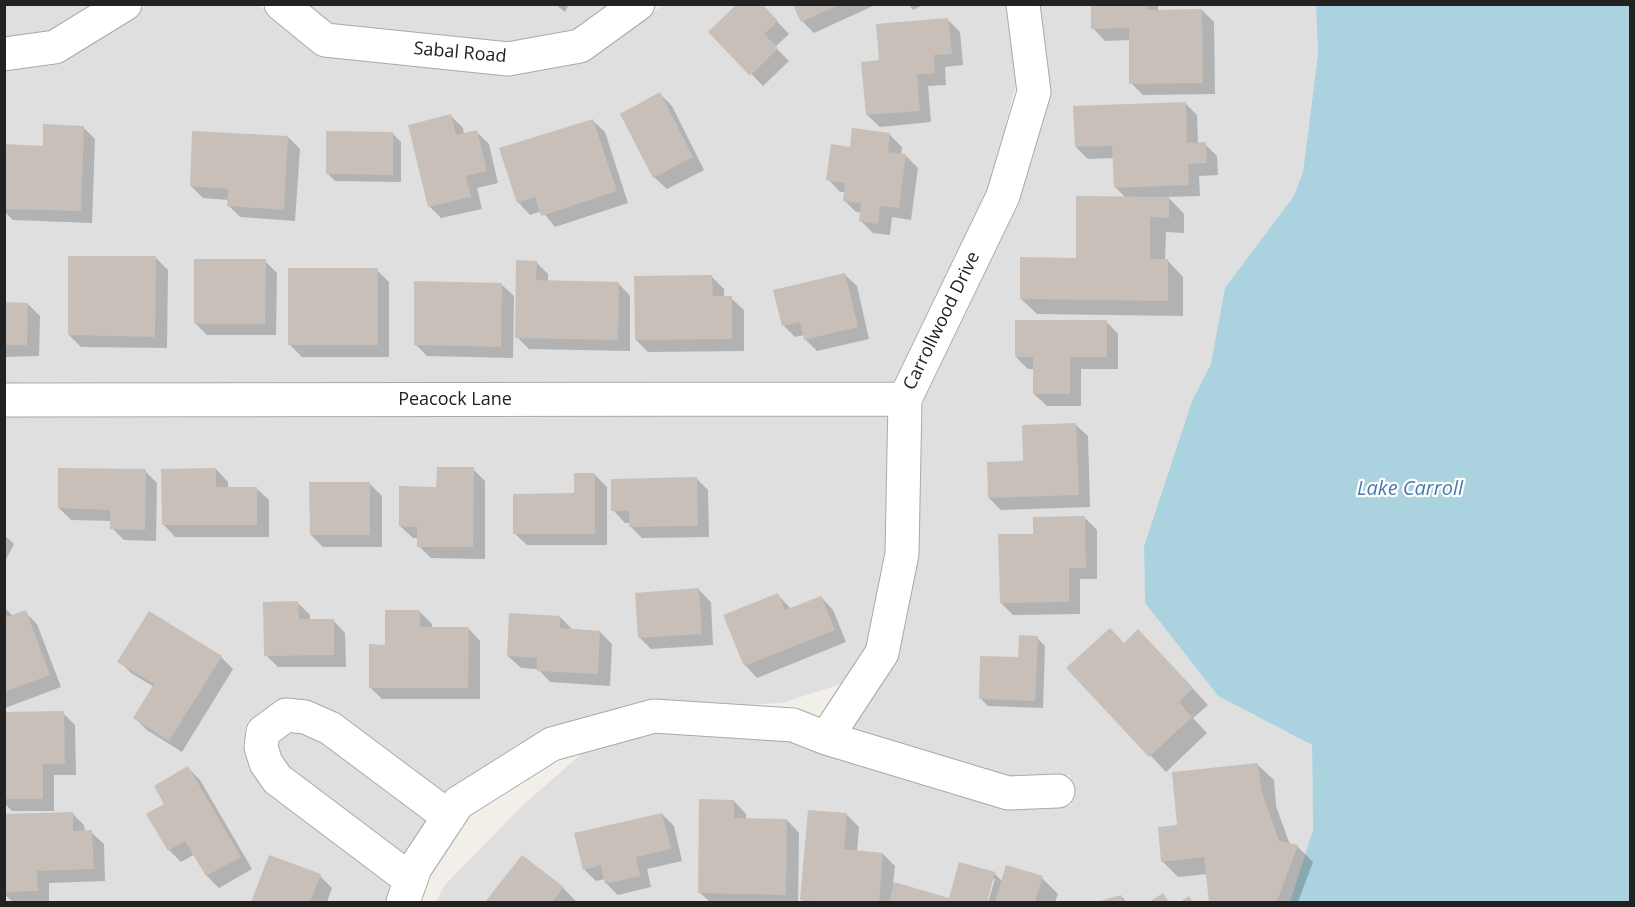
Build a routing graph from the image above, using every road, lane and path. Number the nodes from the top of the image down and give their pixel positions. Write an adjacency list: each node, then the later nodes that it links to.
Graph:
1 (125, 4): 5 (street)
2 (281, 4): 3 (street, Sabal Road)
3 (638, 4)
4 (1023, 4): 6 (street, Carrollwood Drive)
5 (4, 54)
6 (905, 399): 7 (street, Peacock Lane); 8 (street, Carrollwood Drive)
7 (4, 400)
8 (826, 738): 9 (street); 10 (street)
9 (1058, 791)
10 (449, 817): 11 (street); 11 (street)
11 (407, 891)

